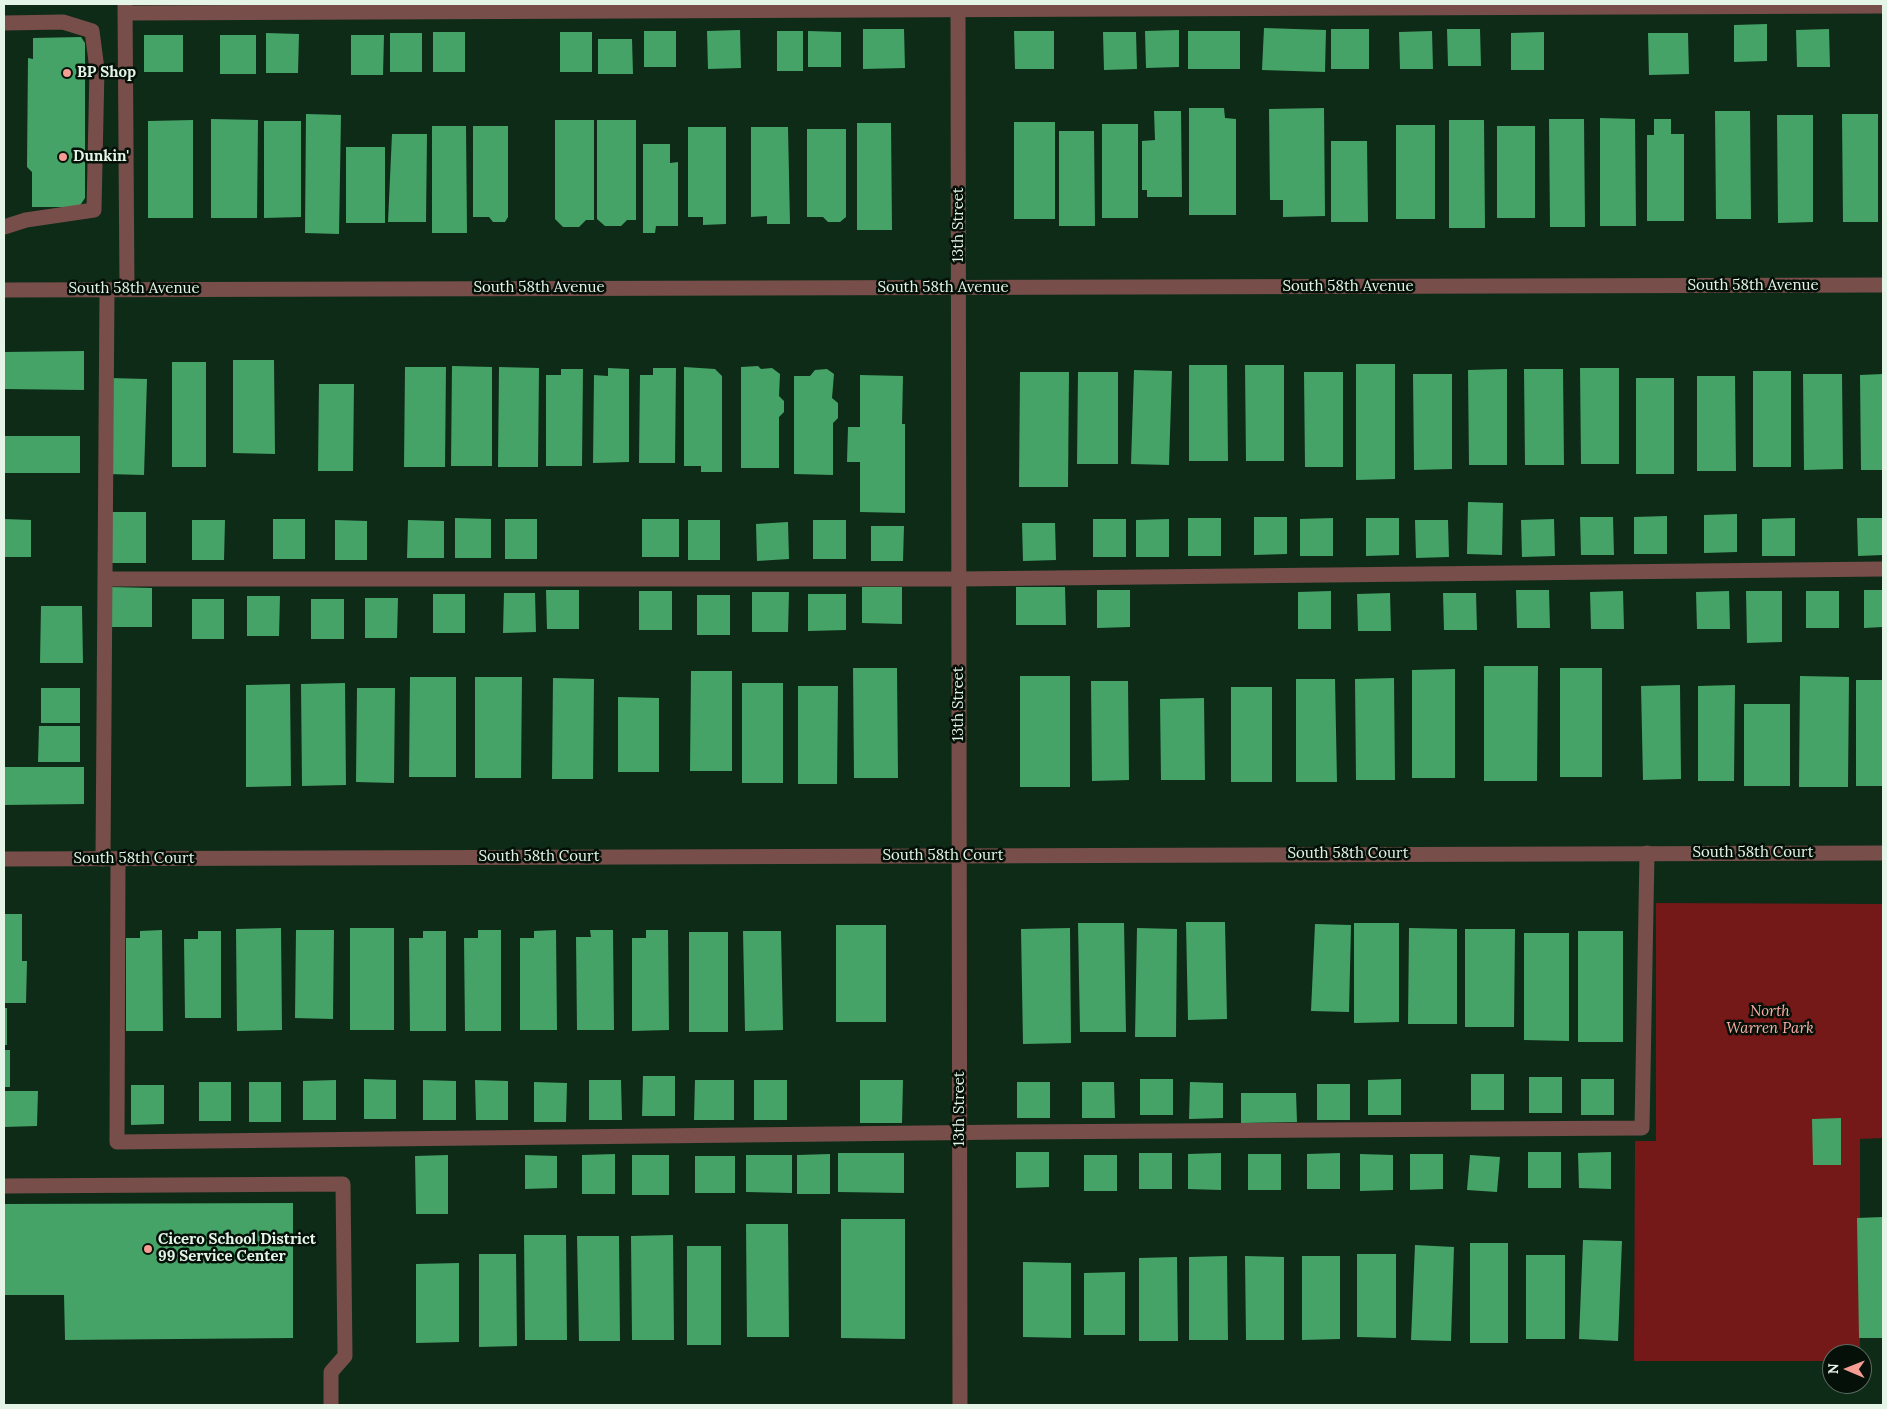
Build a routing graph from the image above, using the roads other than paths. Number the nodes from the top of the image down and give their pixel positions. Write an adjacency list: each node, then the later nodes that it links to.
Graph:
1 (1883, 6): 2 (street)
2 (958, 7): 3 (street); 7 (street, 13th Street)
3 (125, 8): 10 (street)
4 (4, 23): 5 (street)
5 (4, 228)
6 (1883, 286): 7 (street, South 58th Avenue)
7 (959, 288): 10 (street, South 58th Avenue); 13 (street, 13th Street)
8 (4, 290): 9 (street, South 58th Avenue)
9 (107, 290): 10 (street, South 58th Avenue); 12 (street)
10 (127, 290)
11 (1883, 568): 13 (street)
12 (105, 579): 13 (street); 18 (street)
13 (959, 579): 16 (street, 13th Street)
14 (1883, 853): 15 (street, South 58th Court)
15 (1647, 854): 16 (street, South 58th Court); 19 (street)
16 (959, 856): 18 (street, South 58th Court); 19 (street, 13th Street)
17 (4, 859): 18 (street, South 58th Court)
18 (111, 859): 19 (street)
19 (960, 1132): 22 (street, 13th Street)
20 (4, 1186): 21 (street)
21 (331, 1405)
22 (960, 1405)

